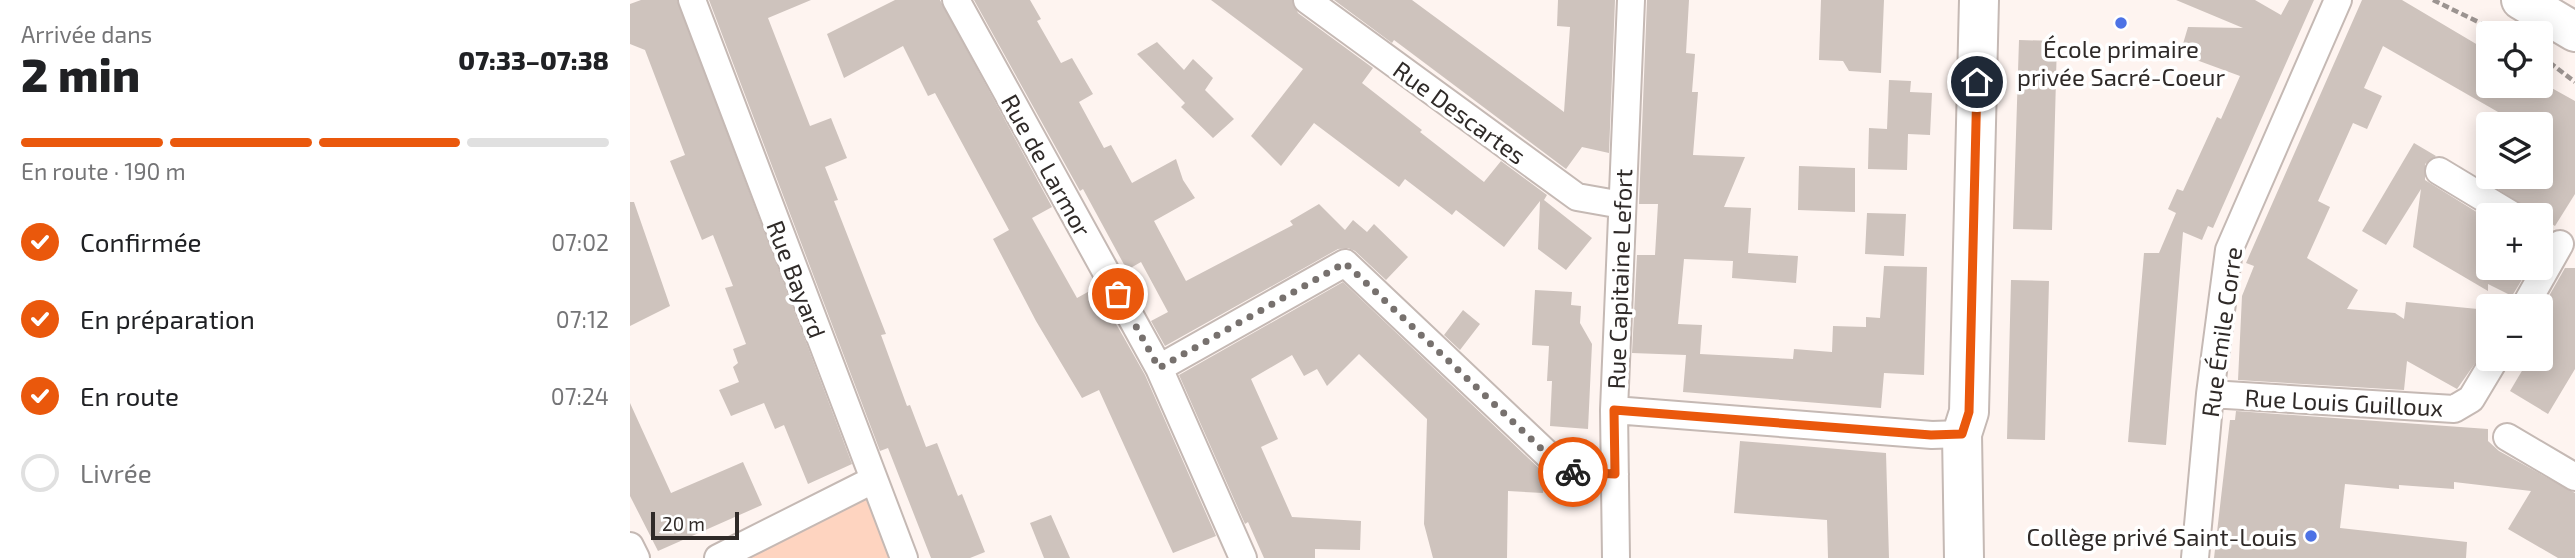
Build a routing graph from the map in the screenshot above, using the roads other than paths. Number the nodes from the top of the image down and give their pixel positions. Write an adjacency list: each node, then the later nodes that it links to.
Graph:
1 (692, 0): 22 (street, Rue Bayard)
2 (956, 0): 14 (street, Rue de Larmor)
3 (1307, 0): 11 (street, Rue Descartes)
4 (1631, 0): 11 (street, Rue Capitaine Lefort)
5 (1979, 0): 18 (main road)
6 (2338, 0): 16 (street, Rue Émile Corre)
7 (2521, 0): 8 (main road)
8 (2575, 32)
9 (2439, 172): 10 (street)
10 (2492, 203)
11 (1622, 205): 17 (street, Rue Capitaine Lefort)
12 (2559, 243): 13 (street)
13 (2531, 294)
14 (1159, 368): 20 (street); 27 (street, Rue de Larmor)
15 (2488, 371): 16 (street, Rue Louis Guilloux)
16 (2210, 394): 30 (street, Rue Émile Corre)
17 (1614, 410): 18 (street); 20 (street, Rue Capitaine Lefort)
18 (1962, 434): 29 (main road)
19 (2507, 438): 21 (street)
20 (1615, 474): 28 (street, Rue Capitaine Lefort)
21 (2575, 477)
22 (873, 480): 25 (street); 26 (street, Rue Bayard)
23 (630, 546): 24 (street)
24 (636, 558)
25 (718, 558)
26 (904, 558)
27 (1243, 558)
28 (1616, 558)
29 (1964, 558)
30 (2194, 558)

